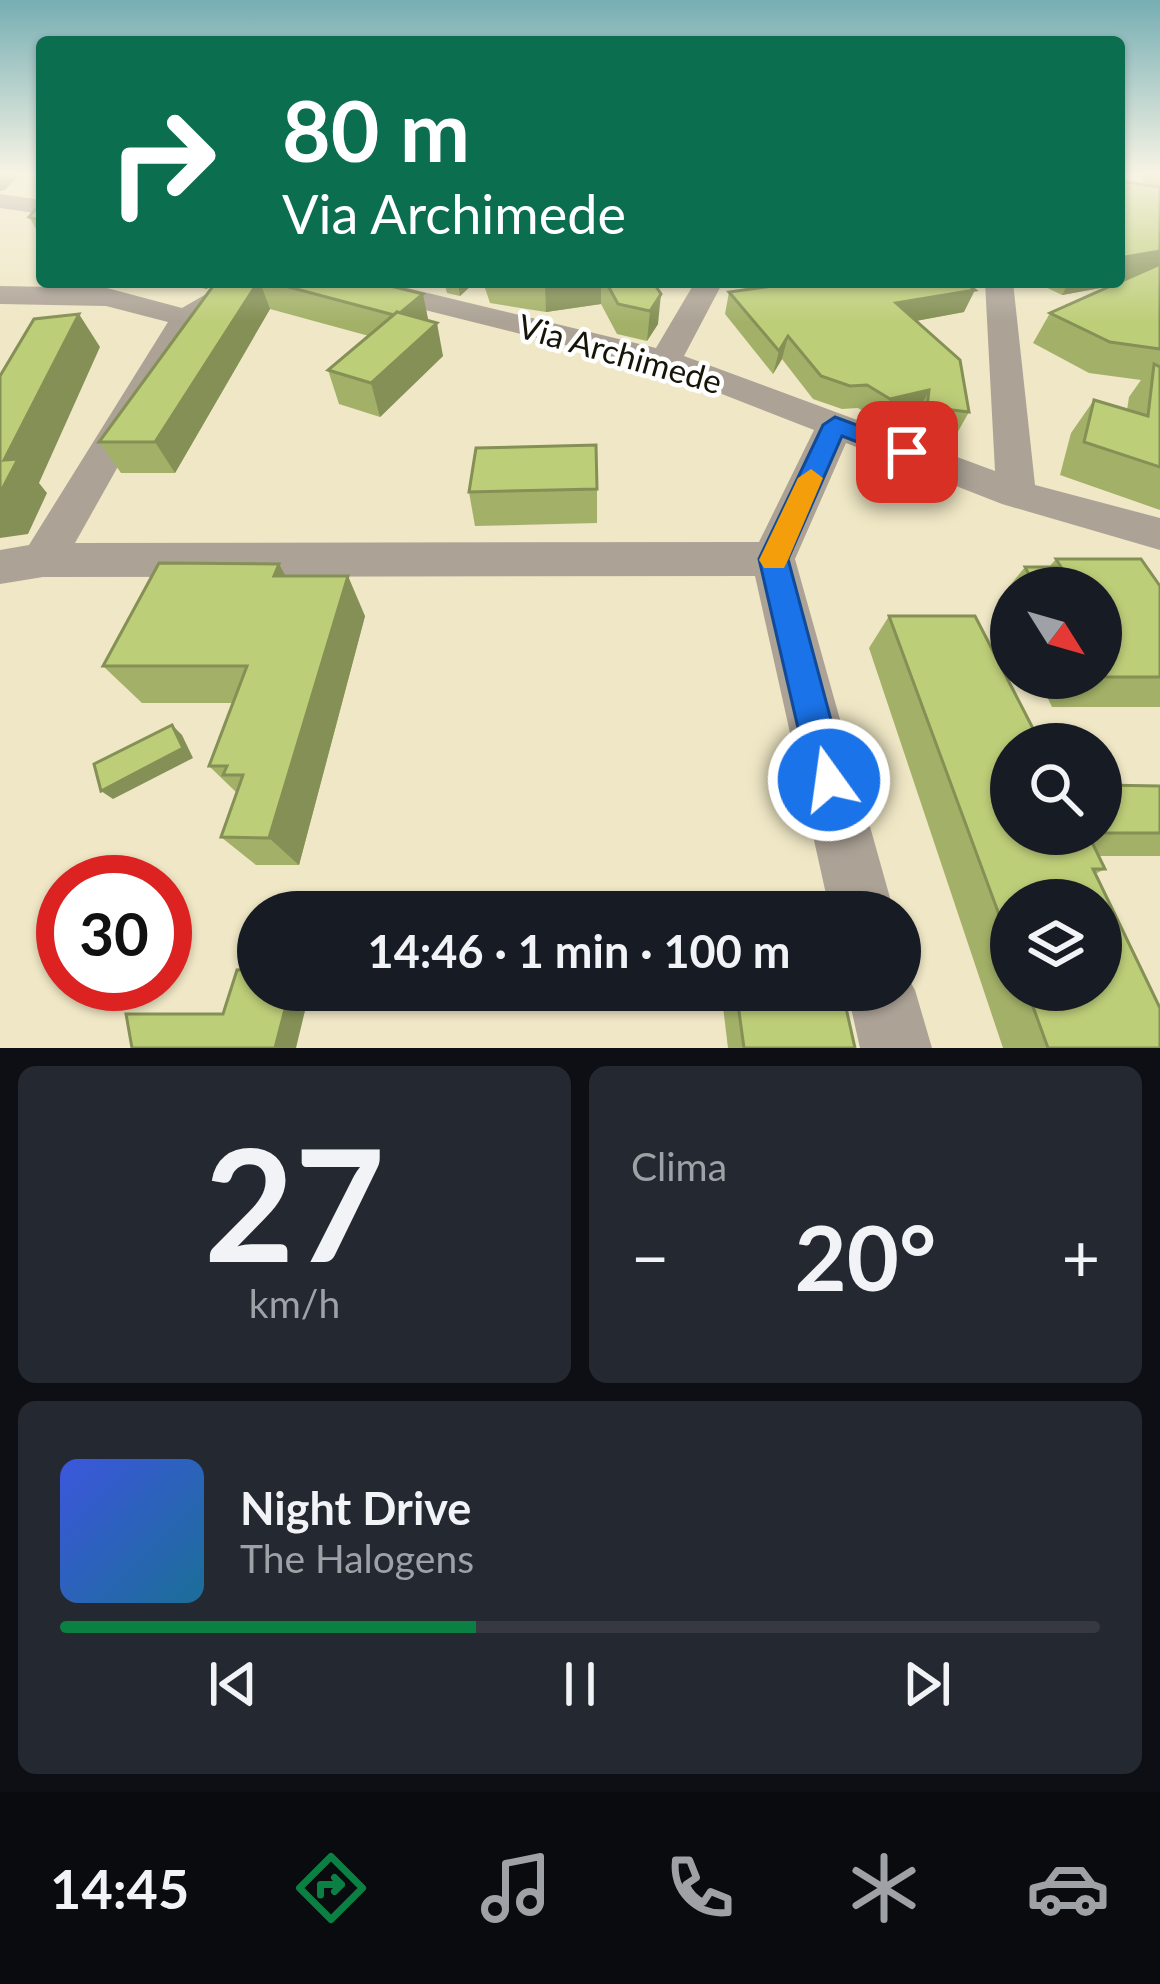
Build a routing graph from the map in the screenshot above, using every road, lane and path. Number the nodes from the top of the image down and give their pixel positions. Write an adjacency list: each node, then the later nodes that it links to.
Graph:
1 (238, 288): 6 (street)
2 (377, 288): 7 (street, Via Archimede)
3 (706, 288): 7 (street)
4 (999, 288): 9 (street)
5 (0, 295): 6 (street)
6 (186, 318): 12 (street)
7 (664, 360): 8 (street, Via Archimede)
8 (835, 425): 9 (street, Via Archimede); 11 (street)
9 (1016, 494): 10 (street, Via Archimede)
10 (1160, 534)
11 (773, 559): 12 (street); 13 (street)
12 (22, 564)
13 (857, 891)
14 (886, 1011): 15 (street)
15 (896, 1048)

